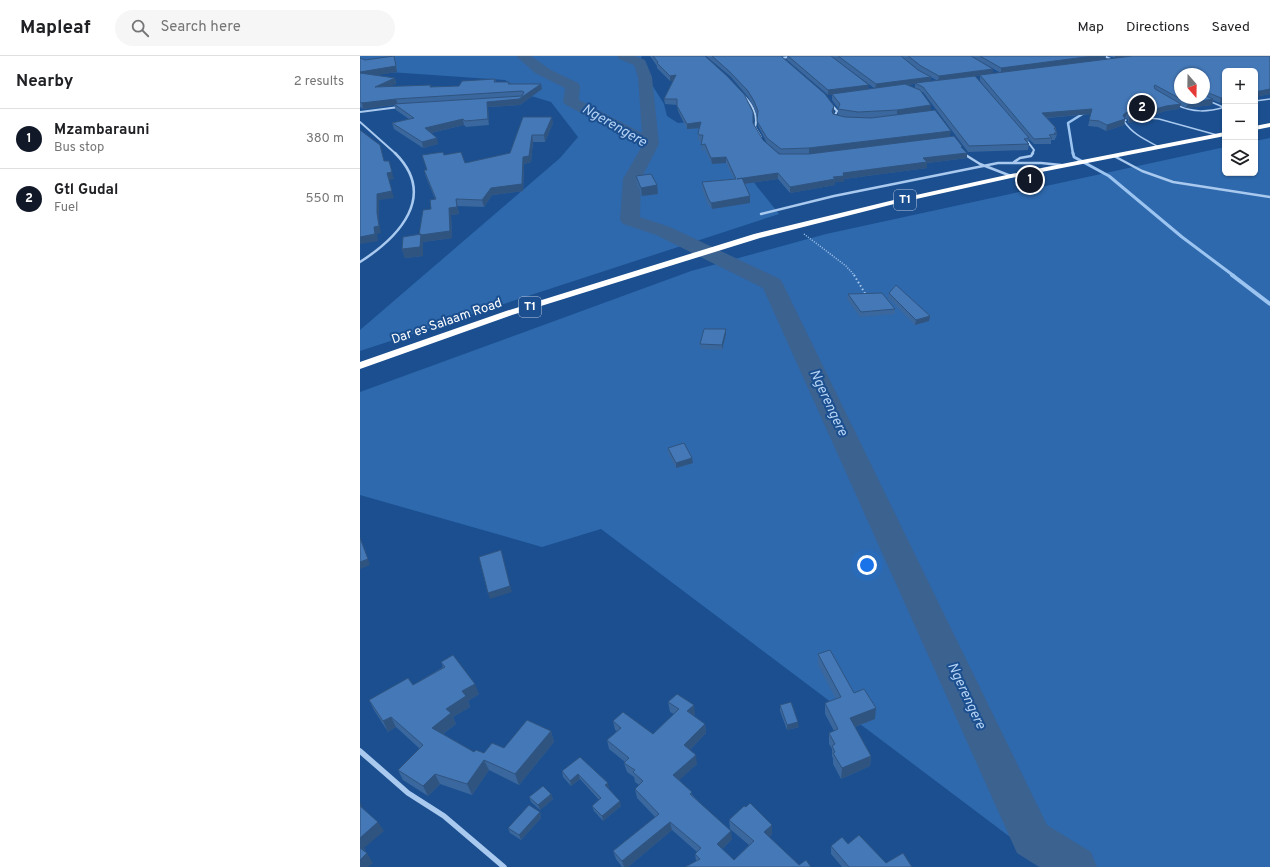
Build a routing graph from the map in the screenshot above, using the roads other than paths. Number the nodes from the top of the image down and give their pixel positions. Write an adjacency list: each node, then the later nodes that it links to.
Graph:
1 (797, 56): 3 (street)
2 (1104, 56): 4 (street)
3 (780, 57): 5 (street)
4 (1106, 62)
5 (787, 63)
6 (738, 89): 25 (street)
7 (1270, 99): 8 (lane)
8 (1258, 101)
9 (1210, 102): 13 (lane)
10 (830, 103): 17 (street)
11 (1174, 104): 14 (lane)
12 (402, 106): 15 (street)
13 (1222, 107)
14 (1222, 108)
15 (360, 112)
16 (1137, 117): 23 (lane)
17 (840, 120)
18 (1126, 120): 26 (lane)
19 (360, 122): 35 (street)
20 (1270, 125): 21 (highway)
21 (1258, 127)
22 (1222, 134): 23 (highway, T1)
23 (1217, 135): 26 (highway, T1)
24 (1024, 137): 29 (street)
25 (762, 141)
26 (1159, 147): 28 (highway, T1)
27 (962, 152): 30 (street)
28 (1114, 156): 31 (highway, T1); 33 (street)
29 (1012, 163): 30 (street); 31 (street)
30 (986, 166): 32 (street); 34 (street)
31 (1063, 166): 32 (highway, T1)
32 (1011, 176): 36 (highway, Dar es Salaam Road / T1)
33 (1270, 197)
34 (762, 214)
35 (360, 262)
36 (360, 366)
37 (360, 751): 38 (street)
38 (504, 867)

